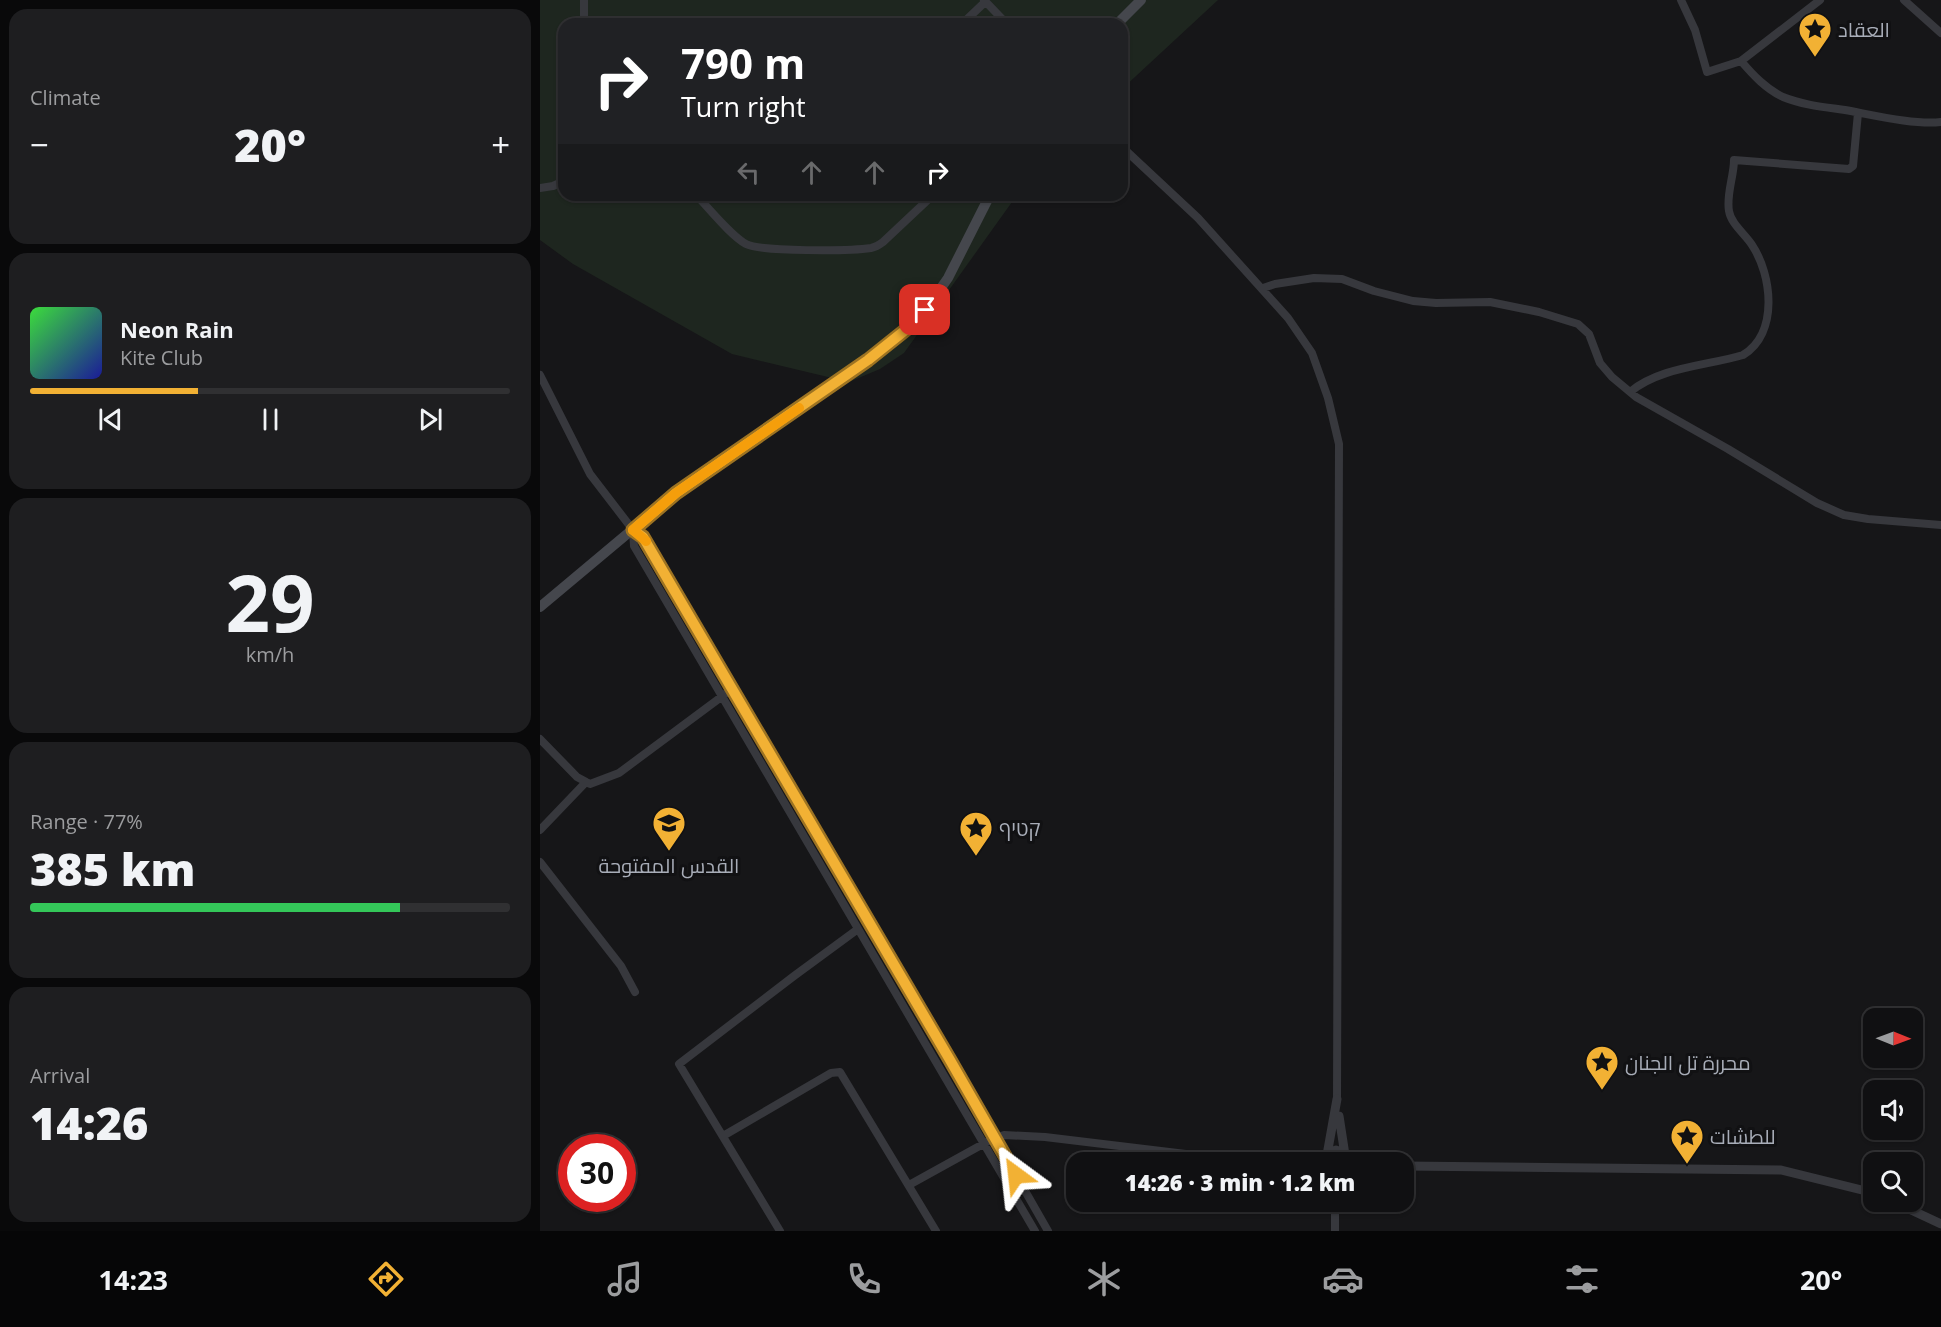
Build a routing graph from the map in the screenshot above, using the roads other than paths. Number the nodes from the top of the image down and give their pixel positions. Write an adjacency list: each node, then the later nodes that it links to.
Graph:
1 (584, 0): 7 (street)
2 (1140, 0): 10 (main road)
3 (1681, 0): 12 (street)
4 (1820, 0): 12 (street)
5 (1904, 0): 11 (street)
6 (985, 1): 8 (street); 9 (street)
7 (584, 18)
8 (968, 18)
9 (1001, 18)
10 (1123, 18)
11 (1941, 33)
12 (1741, 61): 13 (street)
13 (1858, 113): 14 (street); 23 (street)
14 (1941, 122)
15 (1128, 153): 21 (street)
16 (558, 184): 17 (street)
17 (540, 188)
18 (702, 201): 19 (street)
19 (927, 201)
20 (987, 201): 25 (main road)
21 (1263, 288): 23 (street); 35 (street)
22 (540, 375): 25 (street)
23 (1630, 392): 24 (street)
24 (1941, 525)
25 (633, 530): 26 (main road); 27 (street); 28 (street)
26 (540, 607)
27 (732, 689): 28 (street); 37 (street)
28 (722, 696): 30 (street); 33 (street)
29 (540, 739): 30 (street)
30 (586, 782): 31 (street)
31 (540, 830)
32 (540, 862): 34 (street)
33 (858, 930): 36 (street); 38 (street)
34 (635, 992)
35 (1337, 1099): 40 (street); 41 (street)
36 (723, 1136): 43 (street); 48 (street)
37 (994, 1138): 38 (street); 39 (street); 51 (street)
38 (984, 1145): 43 (street); 50 (street)
39 (1169, 1152)
40 (1327, 1152)
41 (1345, 1152)
42 (1414, 1166): 44 (street)
43 (909, 1185): 49 (street)
44 (1863, 1190)
45 (1335, 1212): 52 (street)
46 (1915, 1212): 47 (street)
47 (1941, 1224)
48 (780, 1231)
49 (936, 1231)
50 (1035, 1231)
51 (1048, 1231)
52 (1335, 1231)

